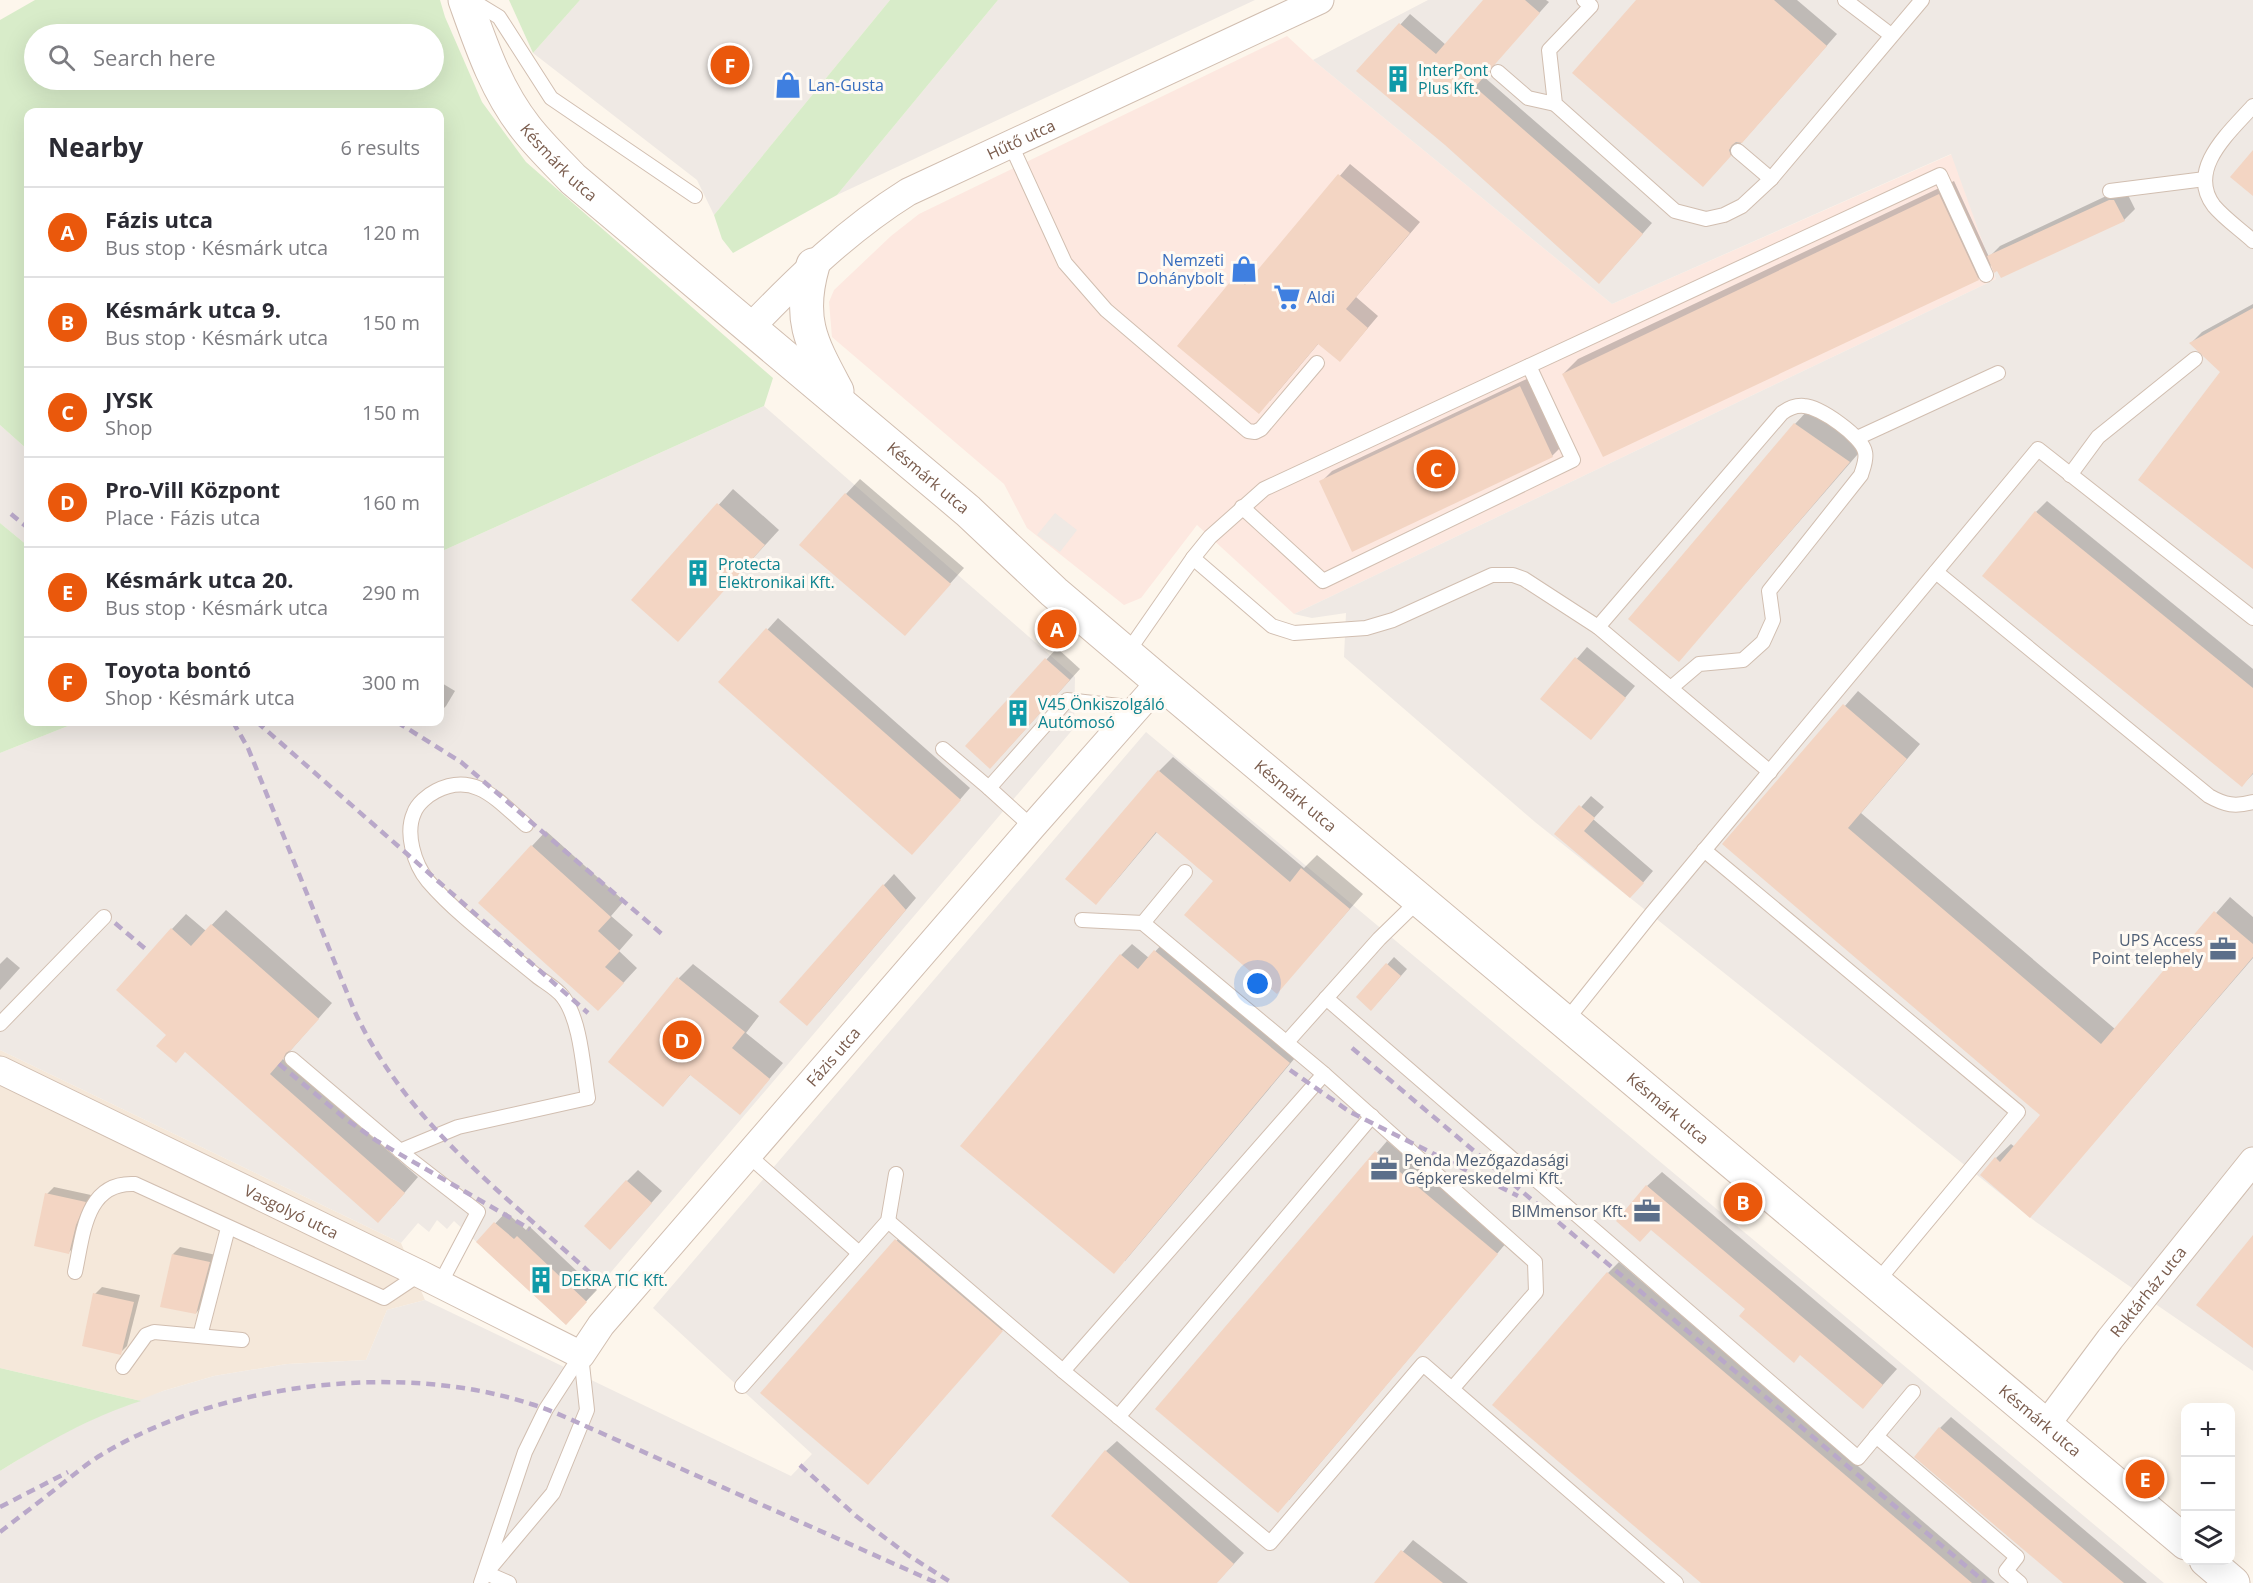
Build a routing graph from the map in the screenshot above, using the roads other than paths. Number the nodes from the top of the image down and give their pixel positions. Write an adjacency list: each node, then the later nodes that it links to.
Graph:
1 (465, 0): 20 (street, Késmárk utca)
2 (471, 0): 16 (lane)
3 (1320, 0): 11 (street, Hűtő utca)
4 (1845, 0): 7 (lane)
5 (1922, 0): 7 (lane)
6 (1592, 2): 9 (lane)
7 (1891, 35): 13 (lane)
8 (1498, 72): 9 (lane)
9 (1555, 104): 13 (lane)
10 (2253, 106): 14 (lane)
11 (1011, 145): 18 (street, Hűtő utca); 22 (lane)
12 (1738, 151): 13 (lane)
13 (1771, 178)
14 (2205, 179): 15 (lane); 17 (lane)
15 (2110, 191)
16 (695, 196)
17 (2253, 241)
18 (813, 265): 20 (street, Hűtő utca); 25 (street)
19 (1986, 275): 23 (lane)
20 (751, 327): 25 (street, Késmárk utca)
21 (2195, 359): 27 (lane)
22 (1317, 363)
23 (1529, 366): 28 (lane); 28 (lane)
24 (1998, 373): 26 (lane)
25 (845, 406): 33 (street, Késmárk utca)
26 (1857, 438): 32 (lane); 35 (lane)
27 (2070, 475): 30 (lane); 31 (lane)
28 (1242, 507): 29 (lane)
29 (1193, 558): 32 (lane); 33 (lane)
30 (1936, 572): 38 (lane); 40 (lane)
31 (2253, 618)
32 (1598, 627): 35 (lane)
33 (1127, 653): 34 (street, Késmárk utca)
34 (1160, 682): 36 (street, Fázis utca); 45 (street, Késmárk utca)
35 (1672, 687): 38 (lane)
36 (1137, 708): 39 (lane); 42 (street, Fázis utca)
37 (943, 749): 39 (lane)
38 (1770, 772): 43 (lane)
39 (989, 788): 42 (lane)
40 (2253, 802)
41 (526, 825): 57 (lane)
42 (1032, 827): 58 (street, Fázis utca)
43 (1704, 850): 51 (lane); 66 (lane)
44 (1185, 872): 48 (lane)
45 (1419, 900): 49 (lane); 51 (street, Késmárk utca)
46 (104, 917): 50 (lane)
47 (1082, 920): 48 (lane)
48 (1143, 923): 52 (lane)
49 (1326, 998): 52 (lane); 77 (lane)
50 (3, 1014)
51 (1565, 1022): 66 (street, Késmárk utca)
52 (1287, 1042): 55 (lane)
53 (292, 1059): 57 (lane)
54 (0, 1070): 65 (street, Vasgolyó utca)
55 (1324, 1074): 56 (lane); 71 (lane)
56 (1372, 1116): 73 (lane); 75 (lane)
57 (400, 1150): 65 (lane)
58 (748, 1155): 63 (lane); 69 (street, Fázis utca)
59 (2253, 1161): 76 (street, Raktárház utca)
60 (896, 1174): 61 (lane)
61 (888, 1221): 63 (lane); 71 (lane)
62 (228, 1228): 64 (lane); 65 (lane); 67 (lane)
63 (859, 1253): 72 (lane)
64 (75, 1272)
65 (430, 1279): 69 (street, Vasgolyó utca)
66 (1875, 1283): 76 (street, Késmárk utca)
67 (200, 1336): 68 (lane); 70 (lane)
68 (242, 1340)
69 (581, 1355): 80 (lane); 80 (lane)
70 (123, 1367)
71 (1063, 1371): 75 (lane)
72 (742, 1386)
73 (1452, 1389): 75 (lane); 82 (lane)
74 (1913, 1392): 77 (lane)
75 (1118, 1417)
76 (2046, 1425): 78 (street, Késmárk utca)
77 (1876, 1436): 83 (lane)
78 (2181, 1539)
79 (2212, 1565): 84 (street)
80 (484, 1578): 81 (lane)
81 (509, 1583)
82 (1676, 1583)
83 (2020, 1583)
84 (2233, 1583)

